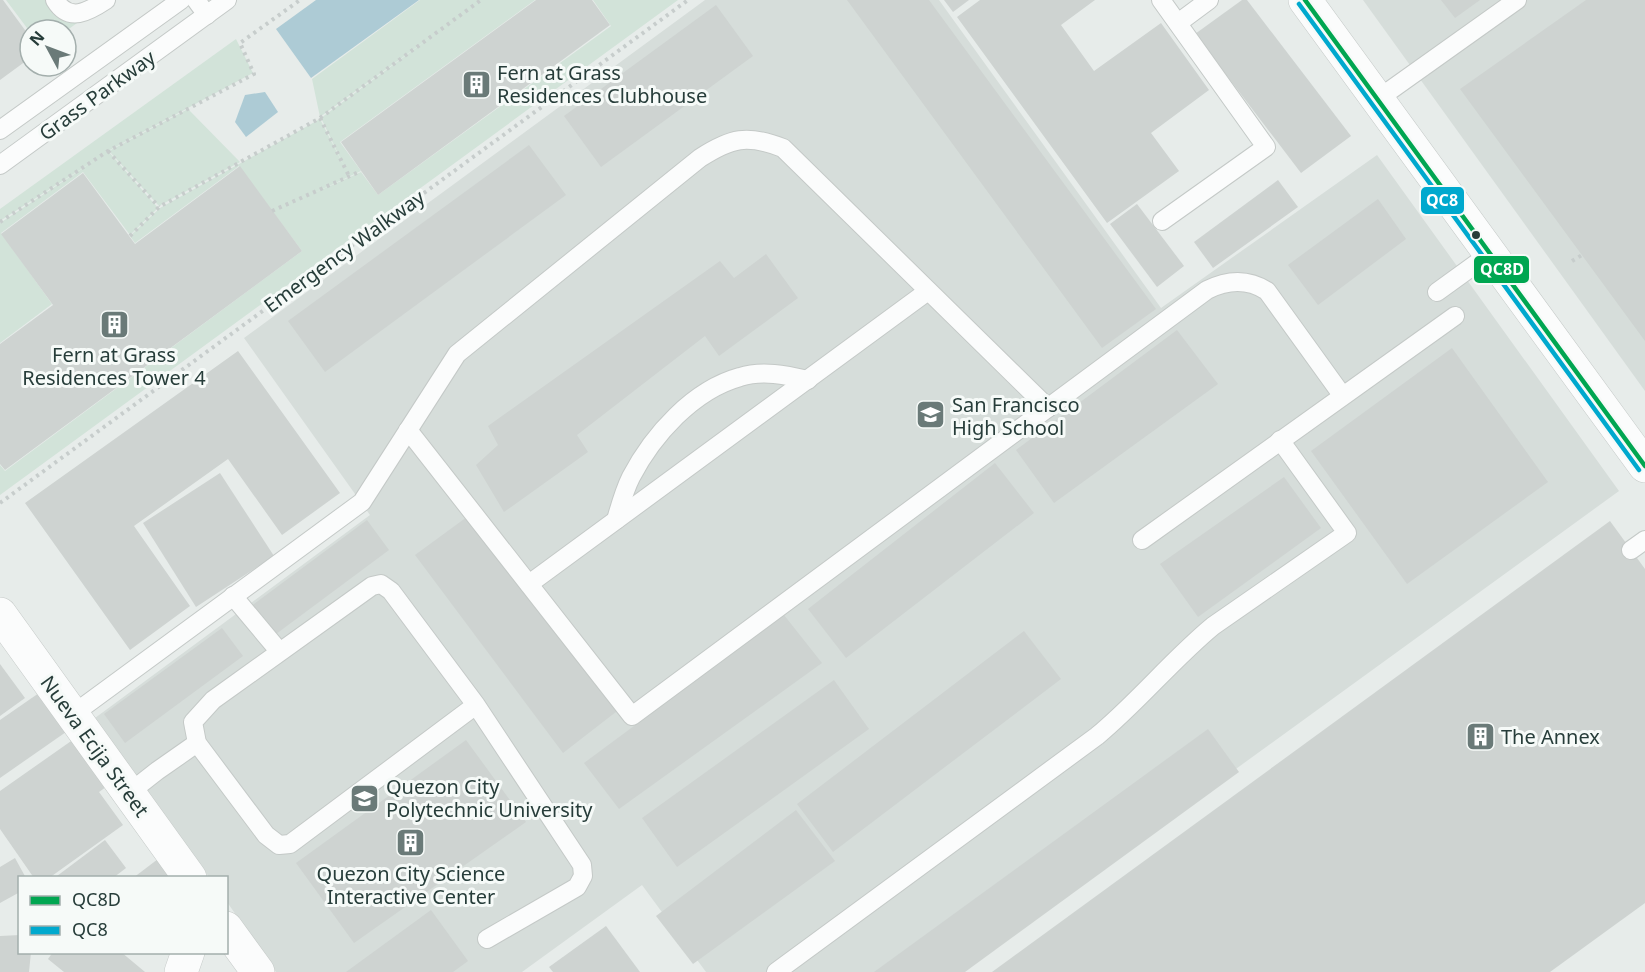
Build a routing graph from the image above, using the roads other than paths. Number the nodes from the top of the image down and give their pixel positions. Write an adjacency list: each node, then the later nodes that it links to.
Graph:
1 (55, 0): 2 (lane)
2 (106, 0)
3 (1161, 0): 8 (lane)
4 (1209, 0): 8 (lane)
5 (1305, 0): 9 (street)
6 (1517, 0): 9 (lane)
7 (198, 5): 10 (lane, Grass Parkway); 11 (lane, Grass Parkway)
8 (1178, 23): 12 (lane)
9 (1378, 99): 13 (street)
10 (0, 130)
11 (0, 165)
12 (1162, 221)
13 (1491, 254): 15 (lane); 22 (street)
14 (928, 291): 17 (lane); 19 (lane); 20 (lane)
15 (1437, 292)
16 (1455, 316): 18 (lane)
17 (808, 380): 23 (lane); 23 (lane)
18 (1342, 395): 19 (lane); 21 (lane)
19 (1048, 408): 25 (lane)
20 (408, 430): 25 (lane); 26 (lane)
21 (1280, 440): 24 (lane); 39 (lane)
22 (1645, 466)
23 (616, 520): 25 (lane)
24 (1142, 540)
25 (529, 584)
26 (233, 596): 28 (lane); 30 (lane)
27 (0, 614): 30 (street, Nueva Ecija Street)
28 (279, 651): 29 (lane); 31 (lane)
29 (476, 705): 31 (lane); 35 (lane)
30 (72, 715): 32 (street, Nueva Ecija Street)
31 (197, 743): 32 (lane)
32 (129, 794): 33 (street, Nueva Ecija Street)
33 (189, 876)
34 (228, 931): 38 (street)
35 (487, 939)
36 (187, 954): 37 (street)
37 (181, 972)
38 (258, 972)
39 (776, 972)

